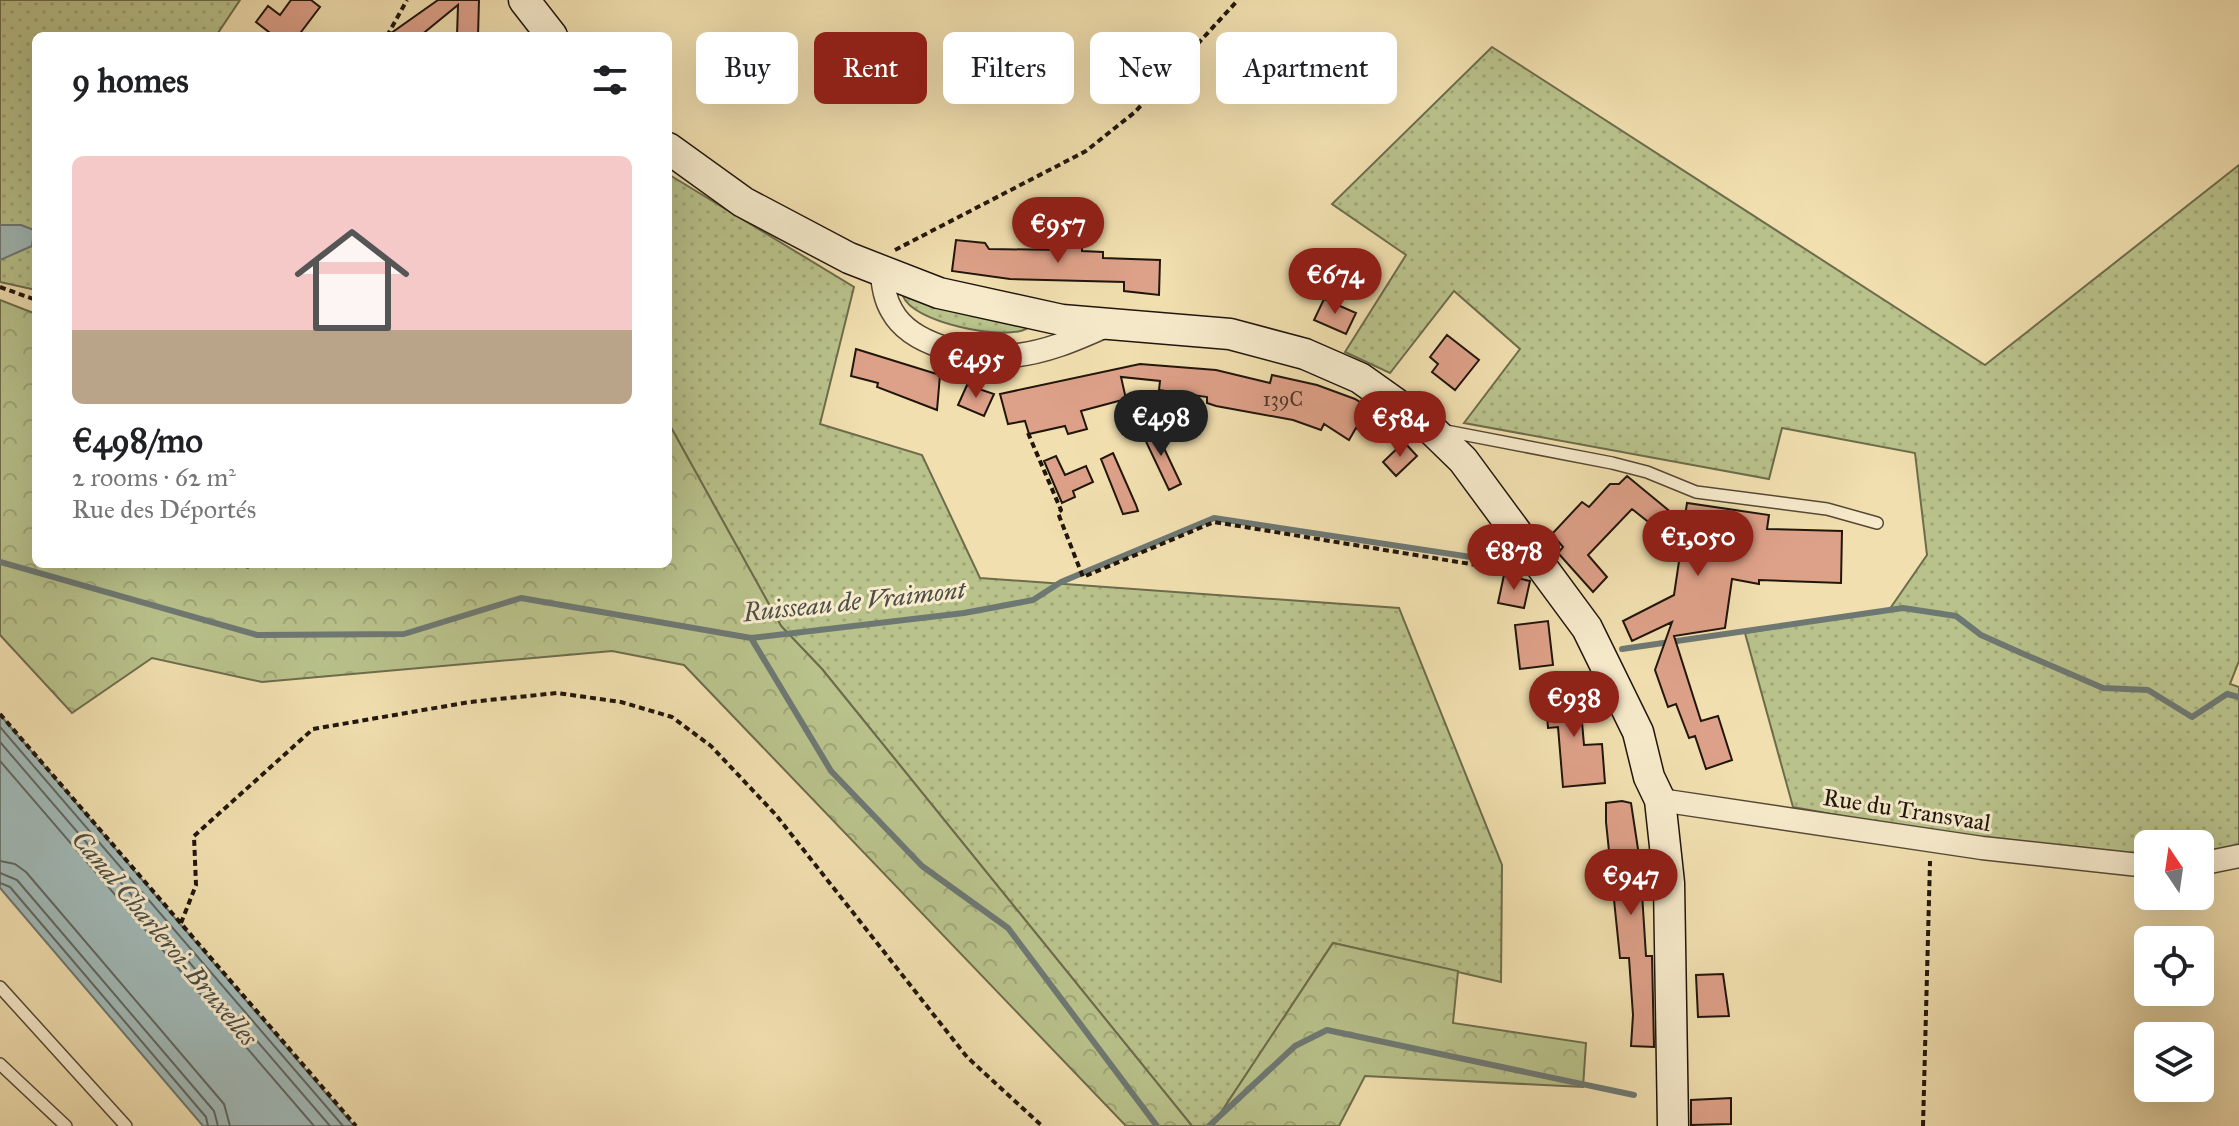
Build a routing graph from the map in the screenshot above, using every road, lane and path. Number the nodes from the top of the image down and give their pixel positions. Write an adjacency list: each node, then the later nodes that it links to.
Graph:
1 (407, 0): 4 (path)
2 (524, 0): 5 (street)
3 (1238, 0): 7 (path)
4 (389, 32)
5 (549, 32)
6 (672, 151): 7 (street)
7 (881, 269): 10 (street); 10 (street)
8 (0, 287): 9 (path)
9 (32, 299)
10 (1109, 325): 11 (street)
11 (1429, 427): 13 (lane); 14 (street)
12 (1028, 433): 14 (path)
13 (1877, 523)
14 (1543, 566): 16 (street)
15 (0, 714): 21 (path)
16 (1660, 800): 17 (street, Rue du Transvaal); 28 (street)
17 (1931, 840): 20 (street, Rue du Transvaal); 29 (path)
18 (2239, 856): 19 (street)
19 (2214, 861)
20 (2134, 864)
21 (181, 923): 26 (path); 27 (path)
22 (0, 987): 25 (lane)
23 (0, 1064): 24 (lane)
24 (66, 1126)
25 (126, 1126)
26 (356, 1126)
27 (1042, 1126)
28 (1673, 1126)
29 (1923, 1126)

